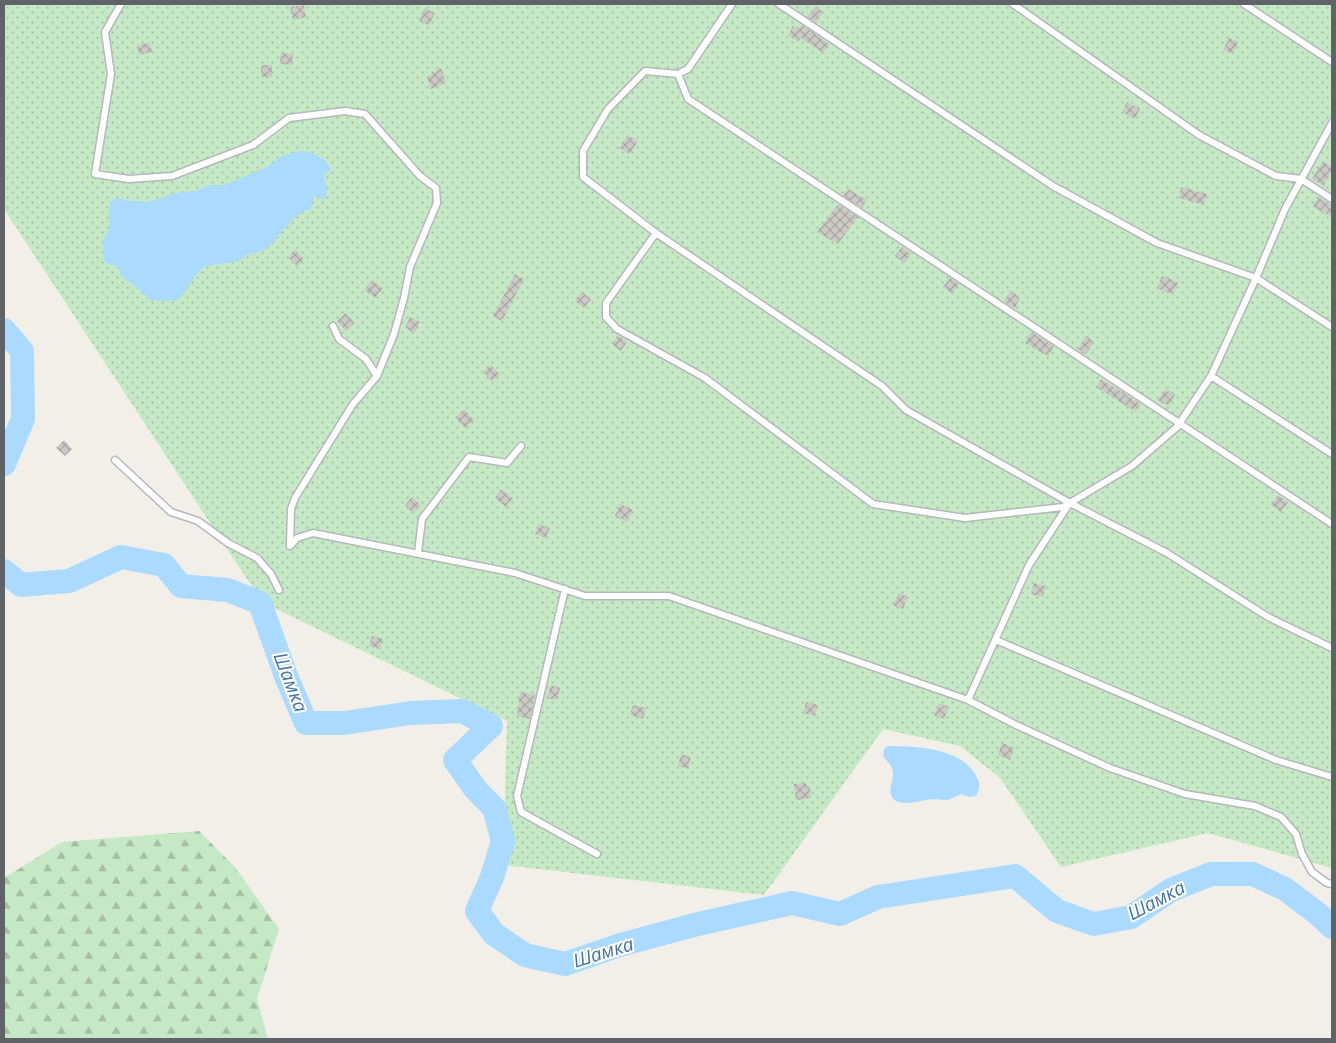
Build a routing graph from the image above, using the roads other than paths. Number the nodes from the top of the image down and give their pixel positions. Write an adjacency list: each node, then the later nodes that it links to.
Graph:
1 (121, 4): 15 (lane)
2 (732, 4): 7 (lane)
3 (778, 4): 12 (lane)
4 (1013, 4): 9 (lane)
5 (1244, 4): 6 (lane)
6 (1332, 62)
7 (678, 74): 11 (lane); 17 (lane)
8 (1332, 123): 9 (lane)
9 (1302, 179): 10 (lane); 12 (lane)
10 (1332, 199)
11 (656, 233): 21 (lane); 21 (lane)
12 (1256, 278): 14 (lane); 16 (lane)
13 (333, 326): 15 (lane)
14 (1332, 327)
15 (376, 376): 23 (lane)
16 (1211, 376): 17 (lane); 19 (lane)
17 (1180, 422): 21 (lane); 22 (lane)
18 (521, 446): 23 (lane)
19 (1332, 454)
20 (115, 460): 25 (lane)
21 (1070, 502): 26 (lane); 27 (lane)
22 (1332, 524)
23 (418, 554): 24 (lane)
24 (565, 589): 28 (lane); 30 (lane)
25 (279, 590)
26 (996, 640): 28 (lane); 29 (lane)
27 (1332, 648)
28 (968, 700): 31 (lane)
29 (1332, 777)
30 (596, 854)
31 (1332, 884)

